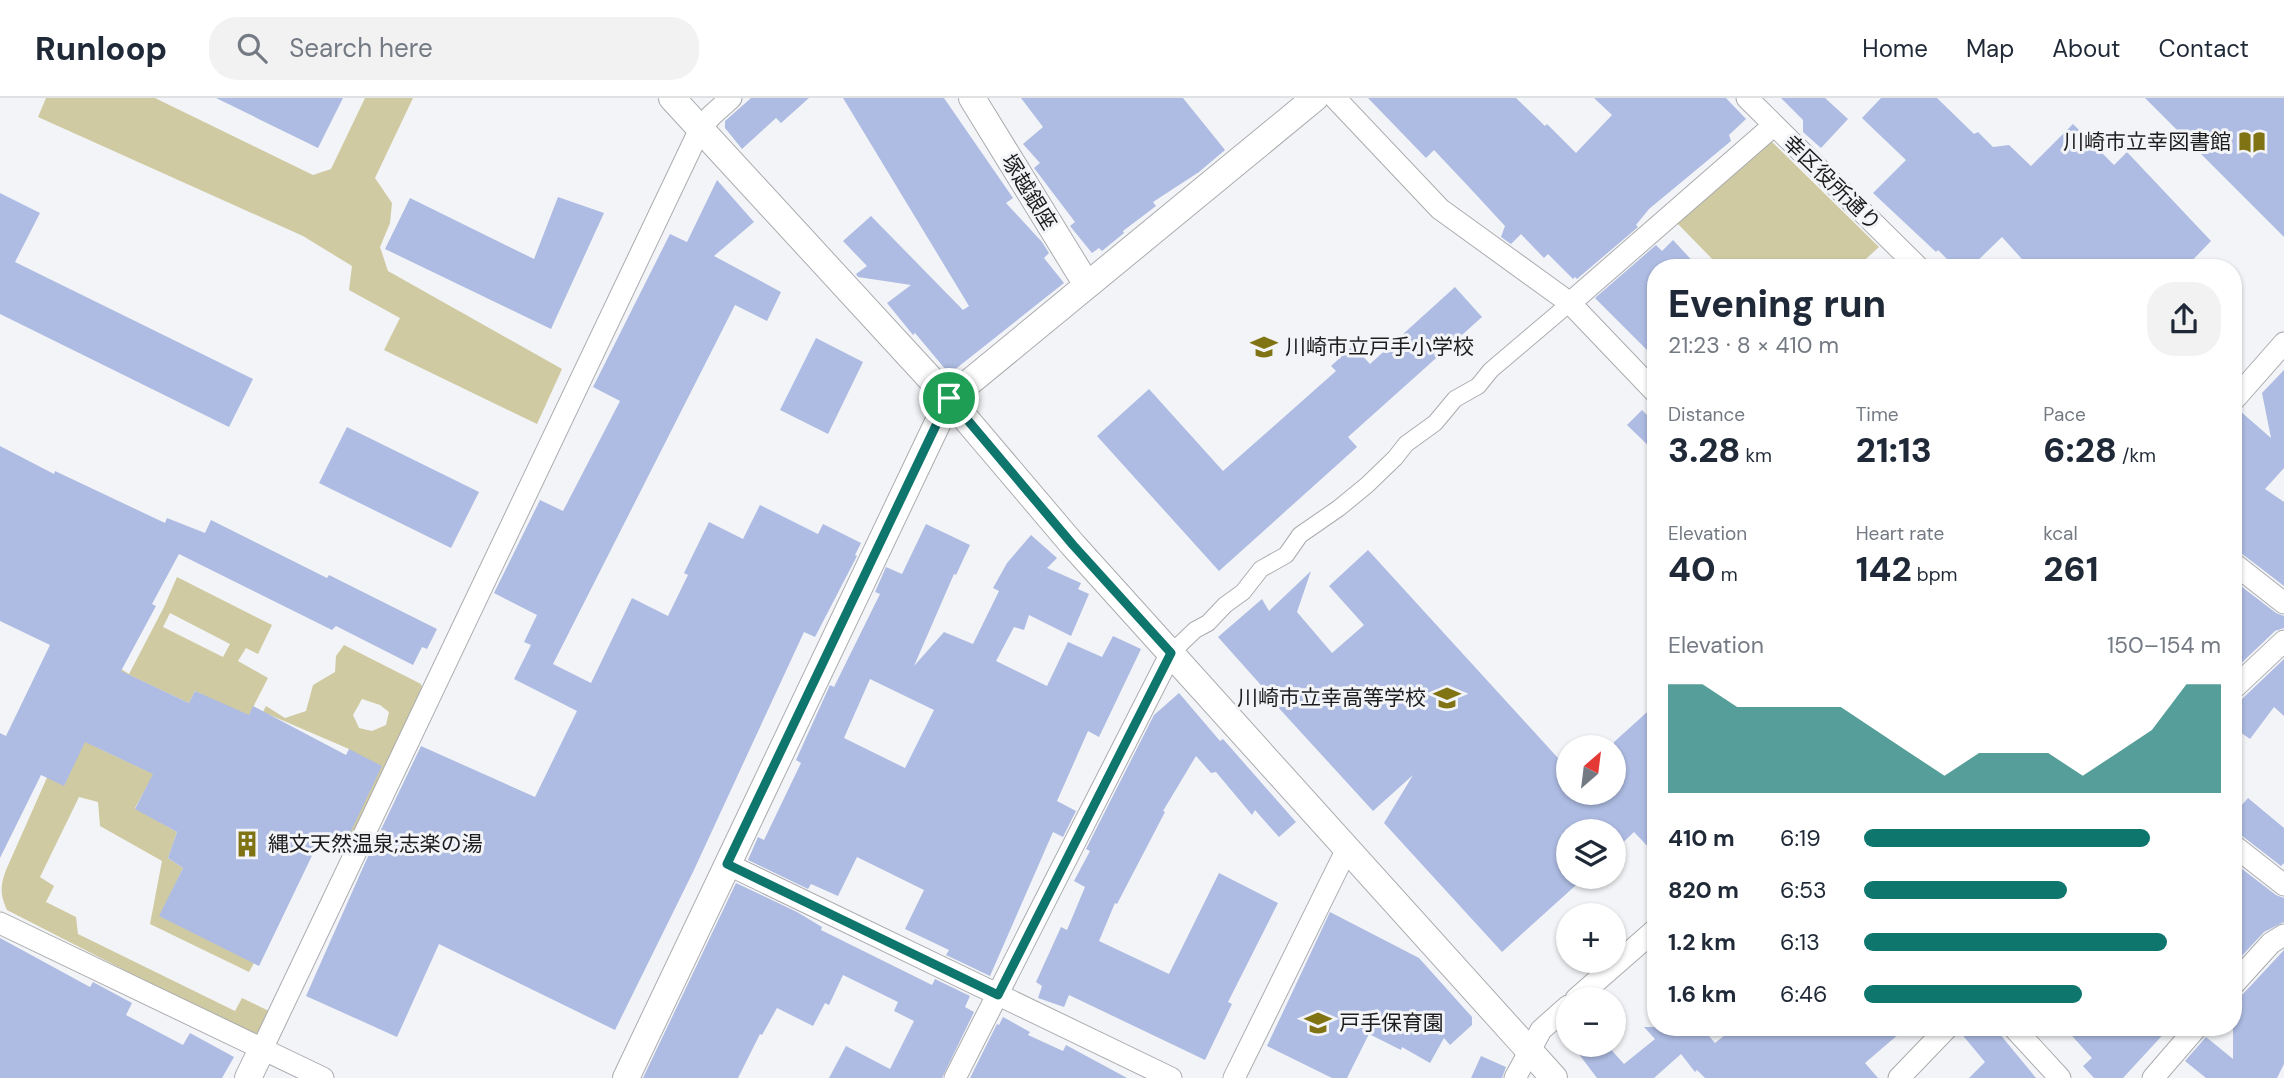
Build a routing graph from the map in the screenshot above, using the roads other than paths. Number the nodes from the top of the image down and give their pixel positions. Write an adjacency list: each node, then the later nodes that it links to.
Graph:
1 (672, 98): 8 (street)
2 (732, 98): 8 (street)
3 (972, 98): 10 (street, 塚越銀座)
4 (1315, 98): 10 (street)
5 (1335, 98): 11 (street)
6 (1747, 98): 7 (street, 幸区役所通り)
7 (1773, 126): 9 (street, 幸区役所通り); 11 (street)
8 (700, 129): 15 (street); 35 (street)
9 (1910, 259)
10 (1087, 285): 15 (street)
11 (1570, 303): 13 (street); 19 (street)
12 (2284, 343): 14 (street)
13 (1647, 384)
14 (2242, 391)
15 (949, 398): 19 (street); 23 (street)
16 (2242, 570): 17 (street)
17 (2284, 603)
18 (2284, 641): 20 (street)
19 (1171, 653): 21 (street); 30 (street)
20 (2242, 681)
21 (1347, 849): 36 (street); 42 (street)
22 (2242, 852): 24 (street)
23 (727, 864): 30 (street); 39 (street)
24 (2284, 885)
25 (0, 923): 35 (street)
26 (2284, 935): 28 (street)
27 (1647, 937): 29 (street)
28 (2242, 975)
29 (1590, 987)
30 (998, 995): 40 (street); 41 (street)
31 (1556, 1017): 36 (street)
32 (1939, 1036): 45 (street)
33 (2021, 1036): 46 (street)
34 (2189, 1036): 47 (street)
35 (262, 1049): 37 (street); 38 (street)
36 (1529, 1050): 43 (street); 44 (street)
37 (248, 1078)
38 (323, 1078)
39 (626, 1078)
40 (955, 1078)
41 (1171, 1078)
42 (1234, 1078)
43 (1516, 1078)
44 (1554, 1078)
45 (1899, 1078)
46 (2060, 1078)
47 (2153, 1078)

